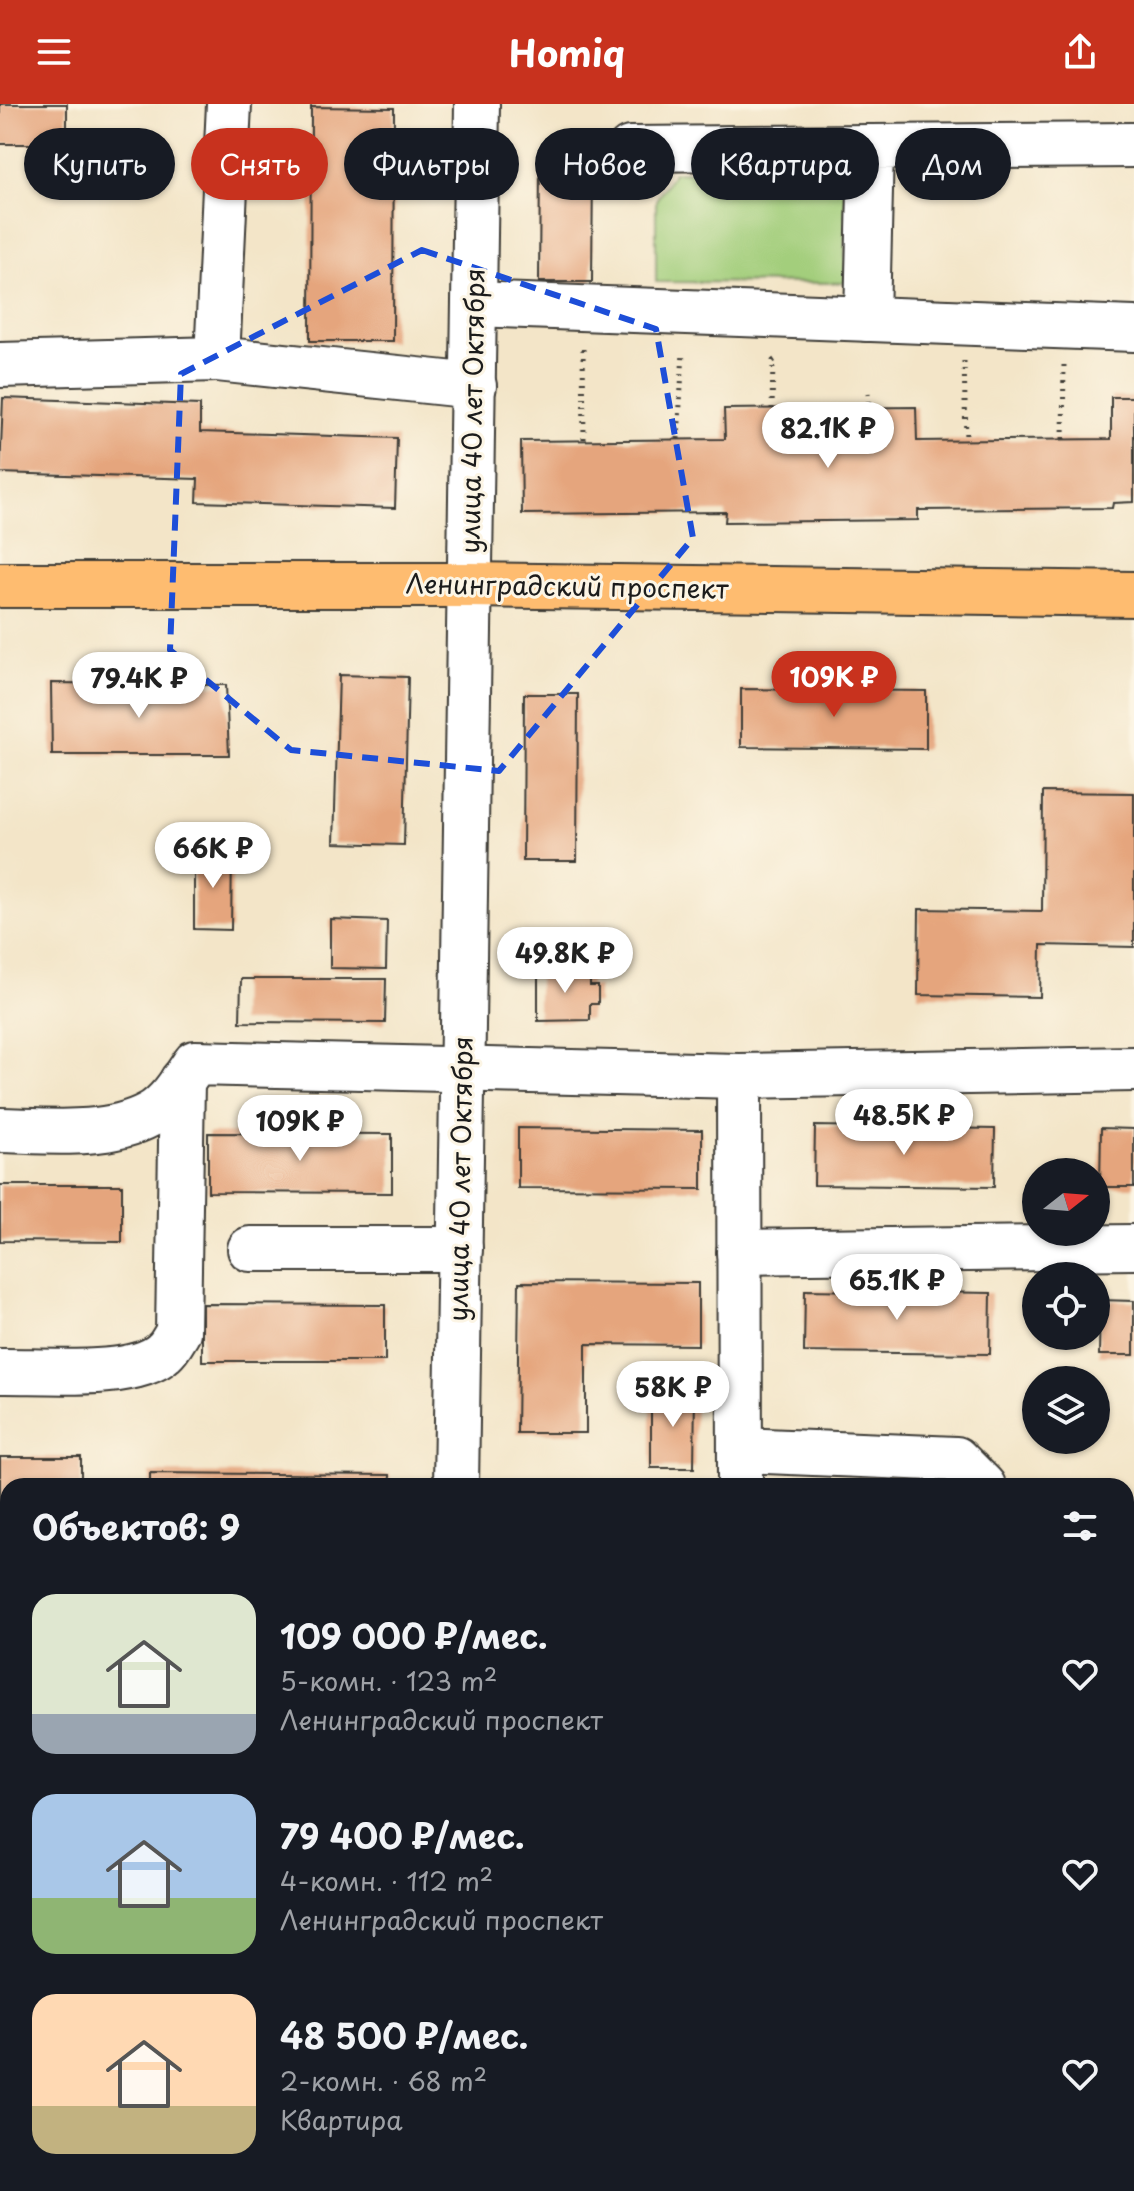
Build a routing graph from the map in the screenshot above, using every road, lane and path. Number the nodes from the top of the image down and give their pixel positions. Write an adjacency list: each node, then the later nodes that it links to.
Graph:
1 (229, 104): 14 (street)
2 (477, 104): 6 (street, улица 40 лет Октября)
3 (1134, 145): 4 (street)
4 (879, 147)
5 (870, 200): 9 (street)
6 (475, 304): 7 (street); 16 (street, улица 40 лет Октября)
7 (582, 308): 8 (street); 22 (path)
8 (685, 312): 9 (street); 20 (path)
9 (867, 319): 10 (street)
10 (964, 323): 11 (street); 23 (path)
11 (1064, 327): 12 (street); 21 (path)
12 (1134, 329)
13 (787, 352): 19 (path)
14 (217, 359): 15 (street); 16 (street)
15 (0, 365)
16 (474, 386): 25 (street, улица 40 лет Октября)
17 (868, 393): 18 (path)
18 (869, 408)
19 (772, 409)
20 (678, 439)
21 (1063, 439)
22 (584, 440)
23 (966, 440)
24 (0, 585): 25 (main road, Ленинградский проспект)
25 (470, 585): 26 (main road, Ленинградский проспект); 27 (street, улица 40 лет Октября)
26 (1134, 594)
27 (462, 1069): 29 (street); 30 (street); 34 (street, улица 40 лет Октября)
28 (1134, 1069): 29 (street)
29 (739, 1076): 35 (street)
30 (182, 1081): 31 (street); 36 (street)
31 (0, 1130)
32 (1134, 1247): 35 (street)
33 (250, 1249): 34 (street)
34 (460, 1249): 38 (street, улица 40 лет Октября)
35 (739, 1252): 37 (street)
36 (0, 1371)
37 (740, 1468): 39 (street)
38 (456, 1478)
39 (975, 1478)

